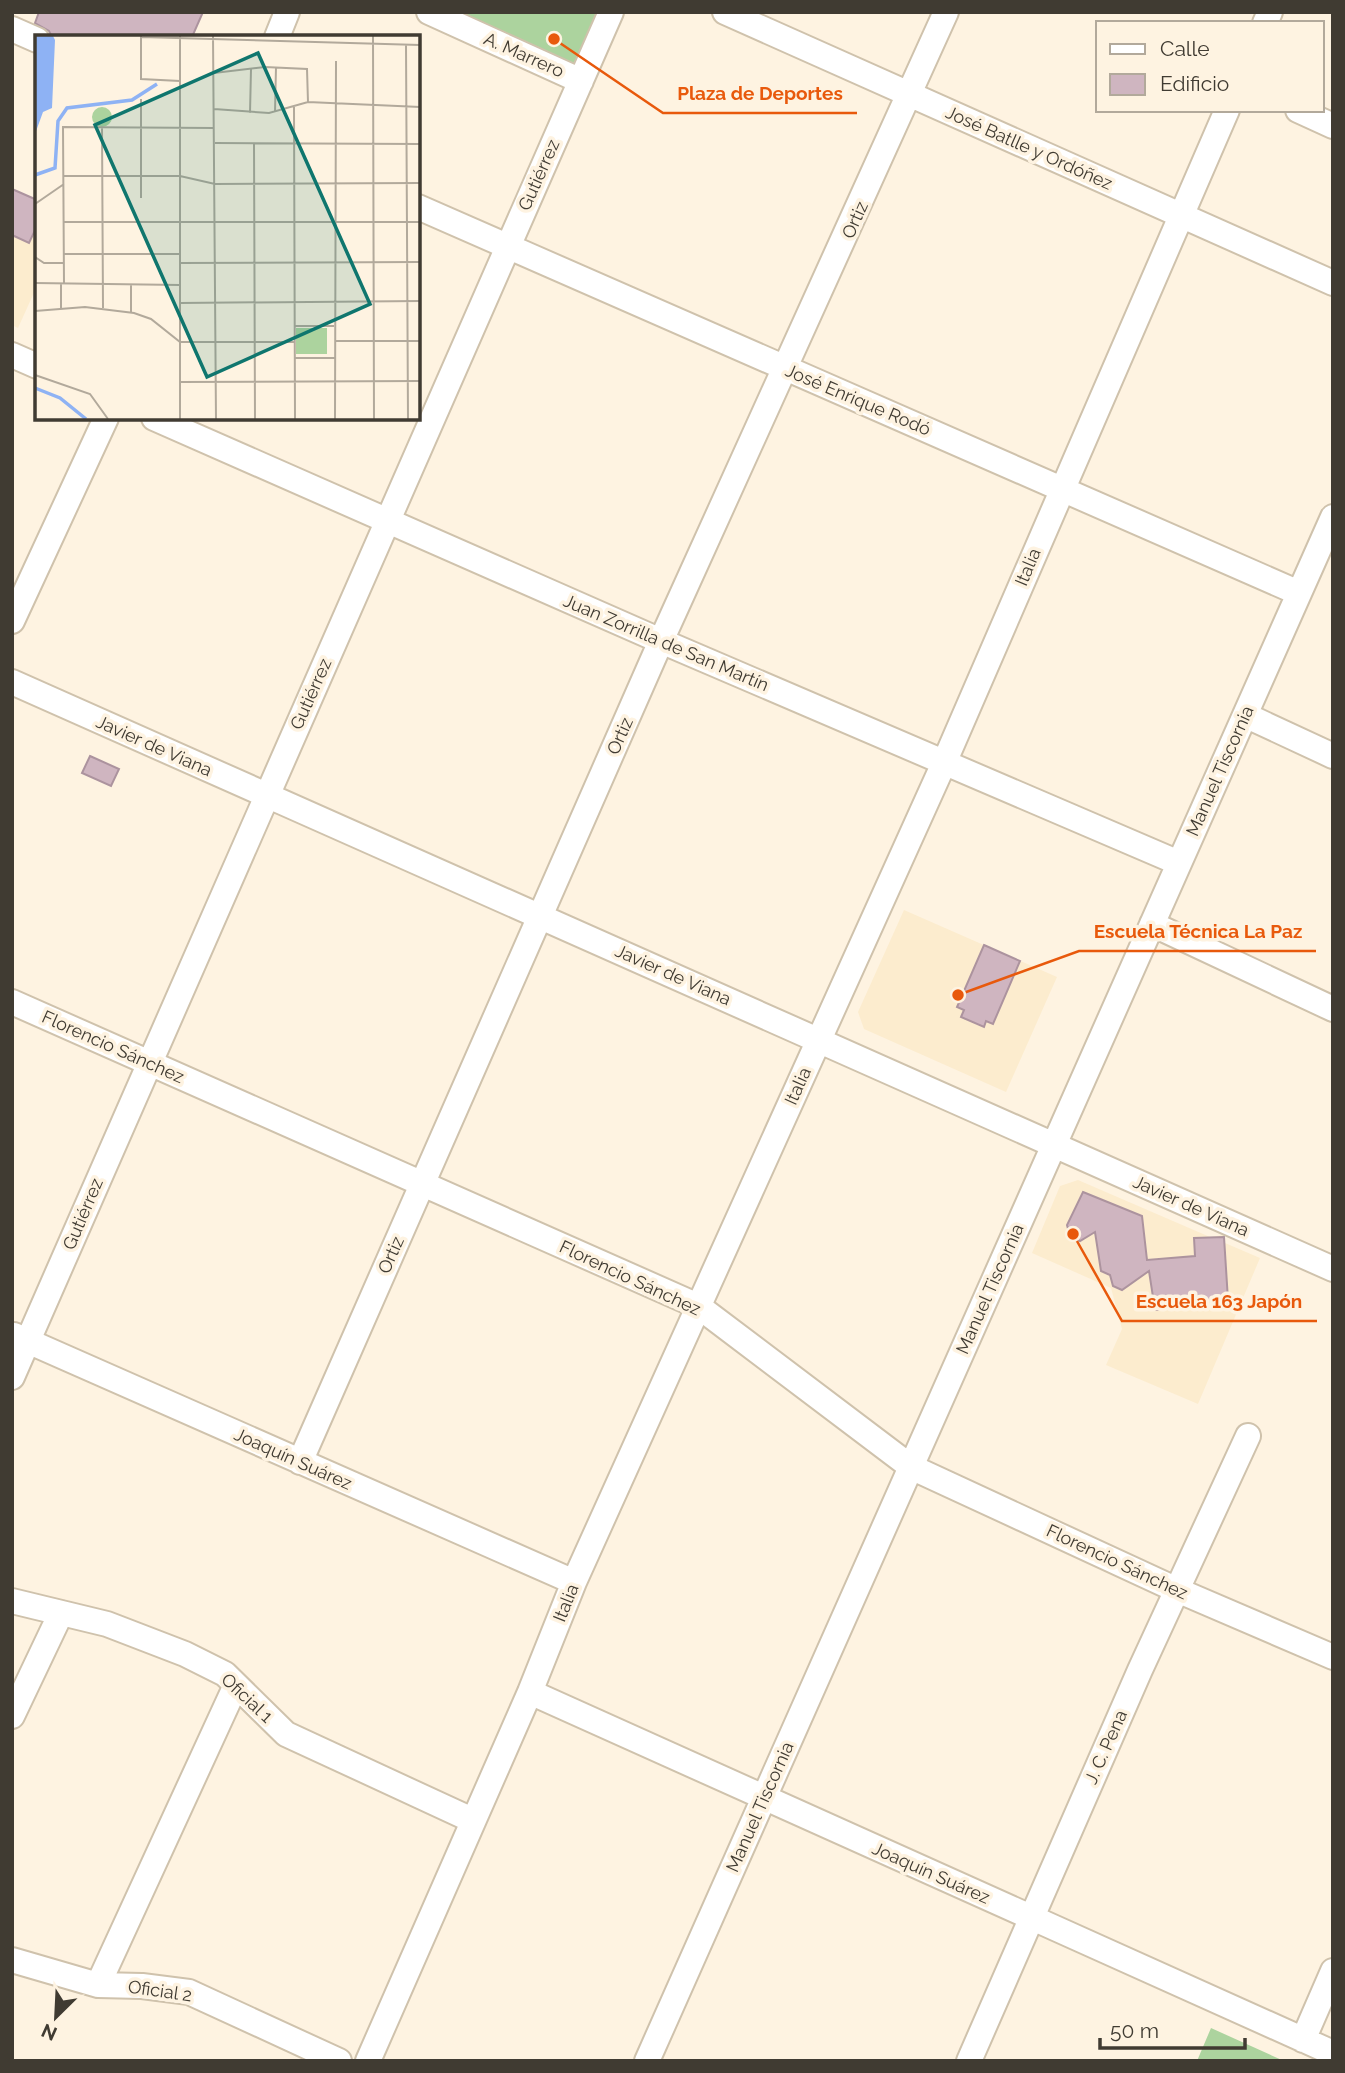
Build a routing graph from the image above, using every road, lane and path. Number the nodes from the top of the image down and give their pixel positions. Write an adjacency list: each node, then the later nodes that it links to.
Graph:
1 (288, 12): 7 (street)
2 (429, 12): 9 (street, A. Marrero)
3 (611, 12): 9 (street, Gutiérrez)
4 (724, 12): 10 (street, José Batlle y Ordóñez)
5 (946, 12): 10 (street, Ortiz)
6 (12, 29): 8 (street)
7 (278, 35)
8 (35, 39)
9 (581, 81): 16 (street, Gutiérrez)
10 (911, 95): 15 (street, José Batlle y Ordóñez); 20 (street, Ortiz)
11 (1226, 112): 15 (street, Italia)
12 (1302, 112): 13 (street)
13 (1333, 126)
14 (420, 207): 16 (street, José Enrique Rodó)
15 (1180, 217): 17 (street, José Batlle y Ordóñez); 23 (street, Italia)
16 (508, 246): 20 (street, José Enrique Rodó); 25 (street, Gutiérrez)
17 (1333, 283)
18 (12, 355): 19 (street)
19 (35, 365)
20 (787, 370): 23 (street, José Enrique Rodó); 28 (street, Ortiz)
21 (105, 420): 27 (street)
22 (158, 420): 25 (street, Juan Zorrilla de San Martín)
23 (1061, 488): 26 (street, José Enrique Rodó); 32 (street, Italia)
24 (1333, 517): 26 (street, Manuel Tiscornia)
25 (387, 522): 28 (street, Juan Zorrilla de San Martín); 33 (street, Gutiérrez)
26 (1299, 593): 30 (street, Manuel Tiscornia)
27 (12, 621)
28 (661, 641): 32 (street, Juan Zorrilla de San Martín); 35 (street, Ortiz)
29 (12, 682): 33 (street, Javier de Viana)
30 (1245, 715): 31 (street); 34 (street, Manuel Tiscornia)
31 (1333, 756)
32 (944, 763): 34 (street, Juan Zorrilla de San Martín); 39 (street, Italia)
33 (266, 795): 35 (street, Javier de Viana); 40 (street, Gutiérrez)
34 (1179, 863): 36 (street, Manuel Tiscornia)
35 (540, 916): 39 (street, Javier de Viana); 42 (street, Ortiz)
36 (1152, 924): 38 (street); 41 (street, Manuel Tiscornia)
37 (12, 1002): 40 (street, Florencio Sánchez)
38 (1333, 1009)
39 (819, 1038): 41 (street, Javier de Viana); 44 (street, Italia)
40 (149, 1063): 42 (street, Florencio Sánchez); 45 (street, Gutiérrez)
41 (1054, 1144): 43 (street, Javier de Viana); 49 (street, Manuel Tiscornia)
42 (422, 1185): 44 (street, Florencio Sánchez); 48 (street, Ortiz)
43 (1333, 1269)
44 (698, 1306): 49 (street, Florencio Sánchez); 50 (street, Italia)
45 (20, 1338): 46 (street, Gutiérrez); 48 (street, Joaquín Suárez)
46 (12, 1377)
47 (1248, 1436): 51 (street, J. C. Pena)
48 (300, 1462): 50 (street, Joaquín Suárez)
49 (911, 1467): 51 (street, Florencio Sánchez); 58 (street, Manuel Tiscornia)
50 (574, 1583): 56 (street, Italia)
51 (1177, 1590): 54 (street, Florencio Sánchez); 60 (street, J. C. Pena)
52 (12, 1601): 53 (street, Oficial 1)
53 (61, 1613): 55 (street, Oficial 1); 57 (street)
54 (1333, 1657)
55 (236, 1685): 59 (street, Oficial 1); 63 (street)
56 (530, 1692): 58 (street, Joaquín Suárez); 59 (street, Italia)
57 (12, 1716)
58 (764, 1798): 60 (street, Joaquín Suárez); 68 (street, Manuel Tiscornia)
59 (472, 1820): 67 (street, Italia)
60 (1031, 1918): 64 (street, Joaquín Suárez); 69 (street, J. C. Pena)
61 (12, 1961): 63 (street, Oficial 2)
62 (1333, 1971): 64 (street)
63 (98, 1986): 66 (street, Oficial 2)
64 (1303, 2040): 65 (street, Joaquín Suárez)
65 (1333, 2053)
66 (339, 2061)
67 (368, 2061)
68 (647, 2061)
69 (969, 2061)

